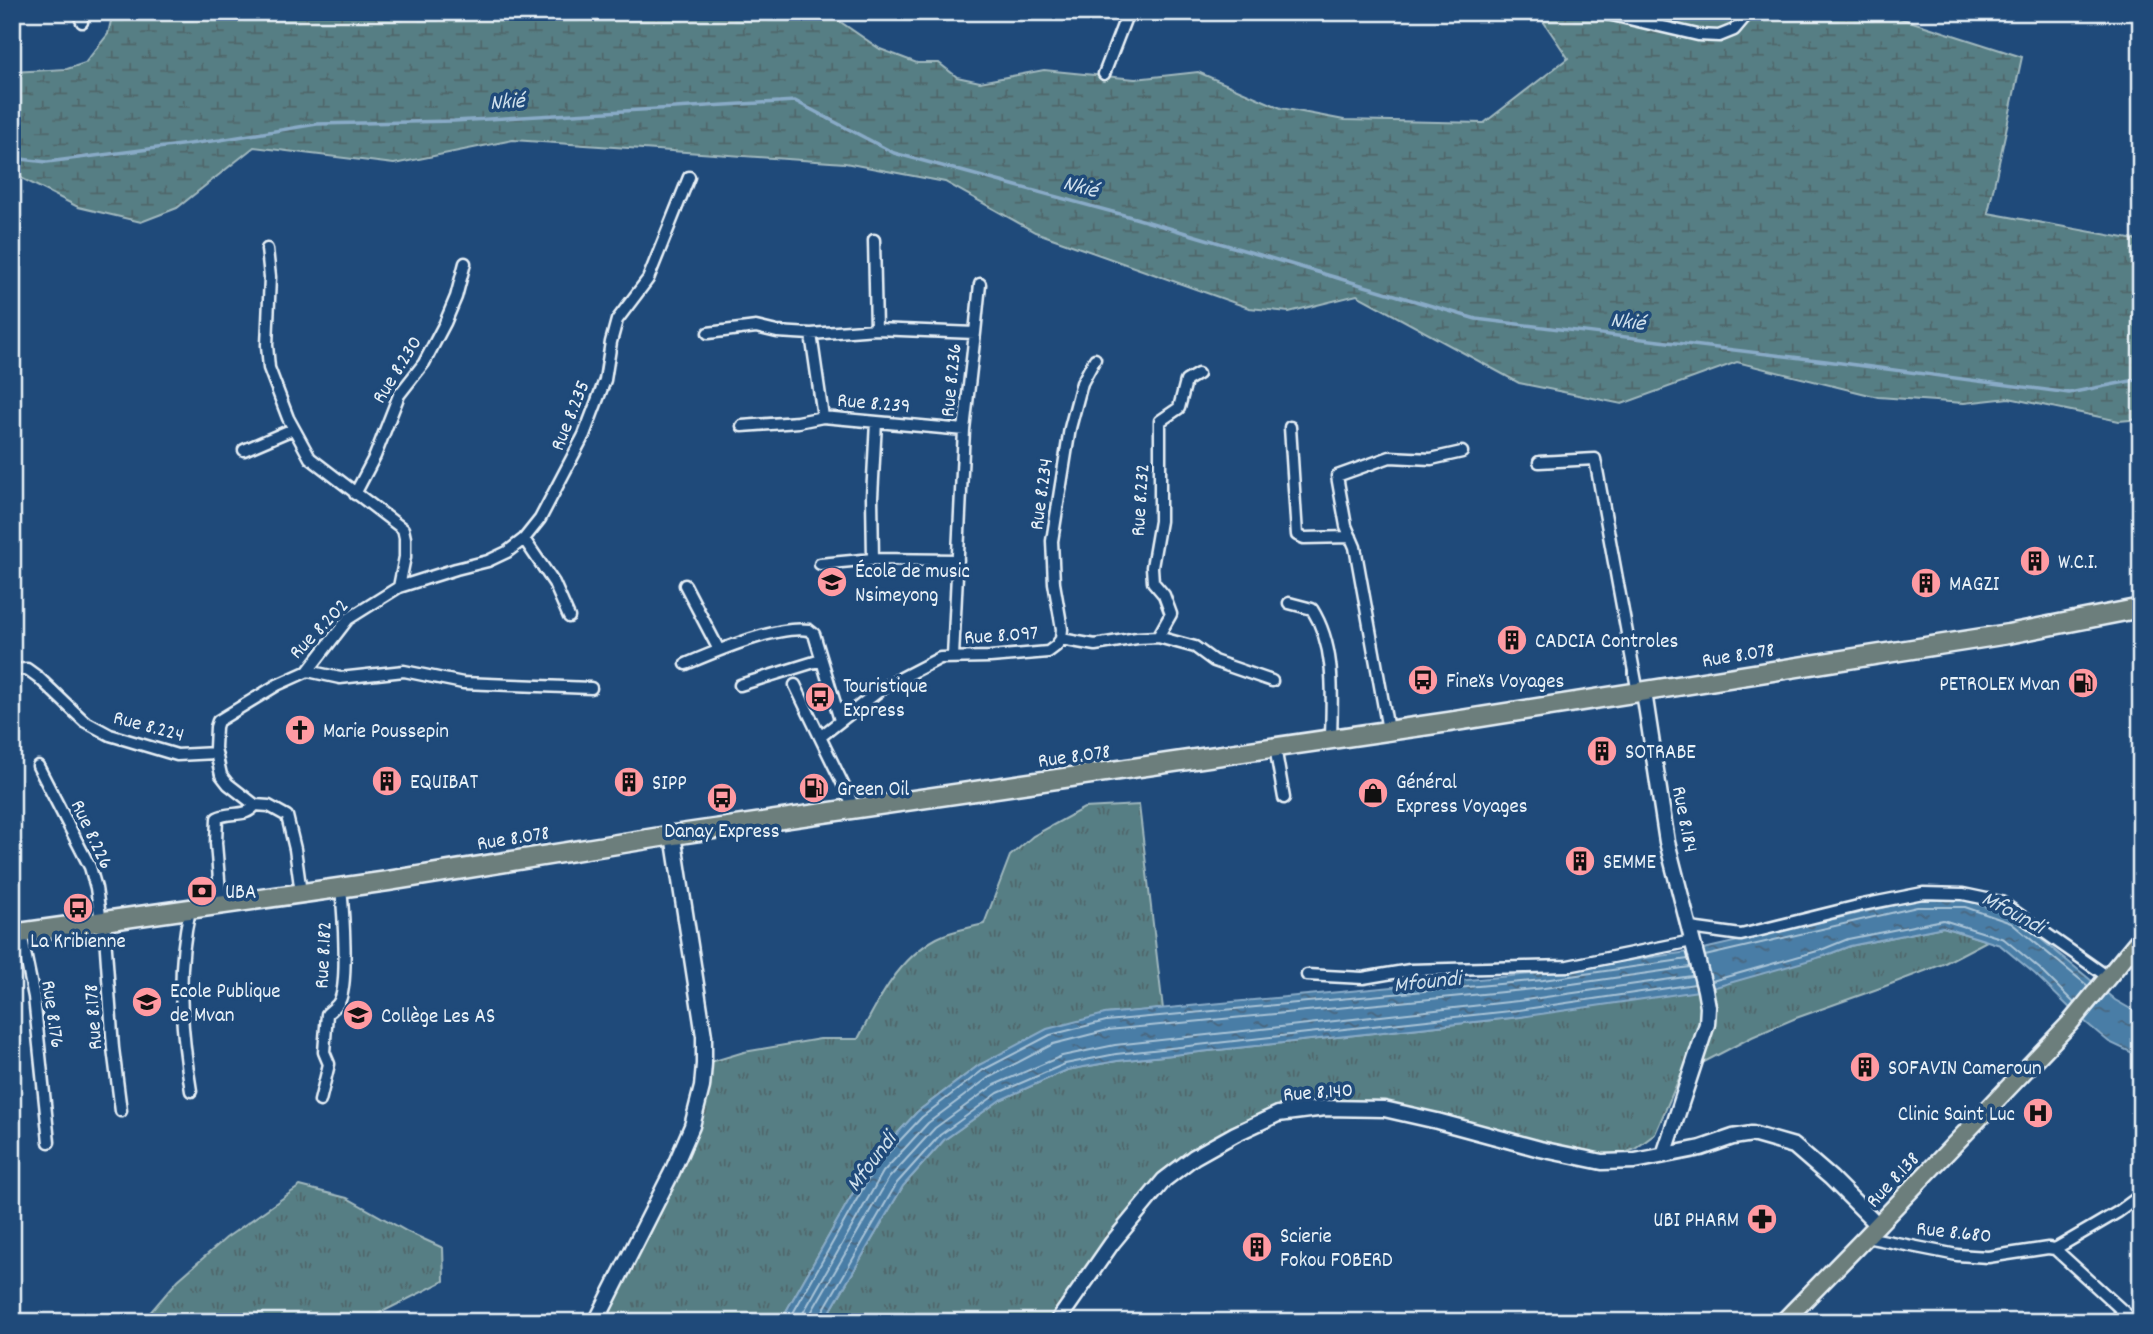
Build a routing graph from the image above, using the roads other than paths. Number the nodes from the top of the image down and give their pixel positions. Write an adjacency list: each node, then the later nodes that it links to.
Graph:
1 (1128, 12): 4 (street)
2 (1599, 12): 3 (street)
3 (1746, 12)
4 (1104, 74)
5 (689, 177): 27 (street, Rue 8.235)
6 (874, 240): 10 (street)
7 (267, 250): 20 (street)
8 (465, 262): 25 (street, Rue 8.230)
9 (980, 284): 12 (street)
10 (876, 328): 12 (street, Rue 8.236); 13 (street, Rue 8.236)
11 (708, 333): 13 (street, Rue 8.236)
12 (975, 333): 21 (street, Rue 8.236)
13 (811, 334): 16 (street, Rue 8.239)
14 (1095, 359): 37 (street, Rue 8.234)
15 (1198, 374): 36 (street, Rue 8.232)
16 (823, 417): 17 (street, Rue 8.239); 18 (street)
17 (876, 422): 21 (street, Rue 8.239); 28 (street)
18 (742, 426)
19 (1290, 428): 26 (street)
20 (293, 429): 22 (street); 25 (street)
21 (964, 430): 29 (street, Rue 8.236)
22 (244, 450)
23 (1462, 452): 26 (street)
24 (1539, 462): 48 (street)
25 (355, 494): 32 (street)
26 (1351, 537): 50 (street)
27 (524, 539): 32 (street, Rue 8.235); 35 (street)
28 (873, 559): 29 (street); 30 (street)
29 (958, 559): 39 (street, Rue 8.236)
30 (820, 564)
31 (685, 585): 38 (street)
32 (399, 587): 43 (street, Rue 8.202)
33 (1289, 603): 52 (street)
34 (2141, 608): 48 (highway, Rue 8.078)
35 (569, 617)
36 (1158, 637): 37 (street, Rue 8.097); 44 (street, Rue 8.097)
37 (1061, 639): 39 (street, Rue 8.097)
38 (719, 650): 40 (street); 41 (street)
39 (953, 657): 49 (street, Rue 8.097)
40 (821, 660): 45 (street); 49 (street)
41 (686, 664)
42 (12, 670): 54 (street, Rue 8.224)
43 (308, 671): 47 (street); 54 (street, Rue 8.202)
44 (1272, 681)
45 (740, 685)
46 (795, 685): 51 (street)
47 (591, 688)
48 (1641, 692): 50 (highway, Rue 8.078); 67 (main road, Rue 8.184)
49 (840, 720): 51 (street, Rue 8.097)
50 (1388, 730): 52 (highway, Rue 8.078)
51 (820, 737): 58 (street)
52 (1331, 738): 53 (highway, Rue 8.078)
53 (1276, 747): 56 (street); 58 (highway, Rue 8.078)
54 (216, 753): 57 (street)
55 (38, 766): 64 (street, Rue 8.226)
56 (1284, 798)
57 (255, 805): 61 (street); 62 (street)
58 (855, 808): 59 (highway, Rue 8.078)
59 (673, 835): 60 (highway, Rue 8.078); 80 (main road)
60 (341, 887): 61 (highway, Rue 8.078); 71 (street, Rue 8.182)
61 (301, 893): 62 (highway, Rue 8.078)
62 (221, 904): 63 (highway, Rue 8.078)
63 (190, 910): 64 (highway, Rue 8.078); 70 (street)
64 (103, 921): 65 (highway, Rue 8.078); 72 (street, Rue 8.178)
65 (17, 934): 73 (street, Rue 8.176)
66 (2141, 937): 69 (main road, Rue 8.138)
67 (1692, 940): 68 (street); 69 (street); 74 (main road, Rue 8.184)
68 (1307, 975)
69 (2106, 980): 76 (main road, Rue 8.138)
70 (191, 1091)
71 (320, 1101)
72 (121, 1111)
73 (49, 1142)
74 (1664, 1155): 76 (main road, Rue 8.140); 81 (main road, Rue 8.140)
75 (2141, 1195): 77 (street)
76 (1872, 1231): 77 (street, Rue 8.680); 82 (main road, Rue 8.138)
77 (2054, 1249): 79 (street)
78 (2141, 1310): 79 (street)
79 (2130, 1320)
80 (596, 1322)
81 (1057, 1322)
82 (1783, 1322)

